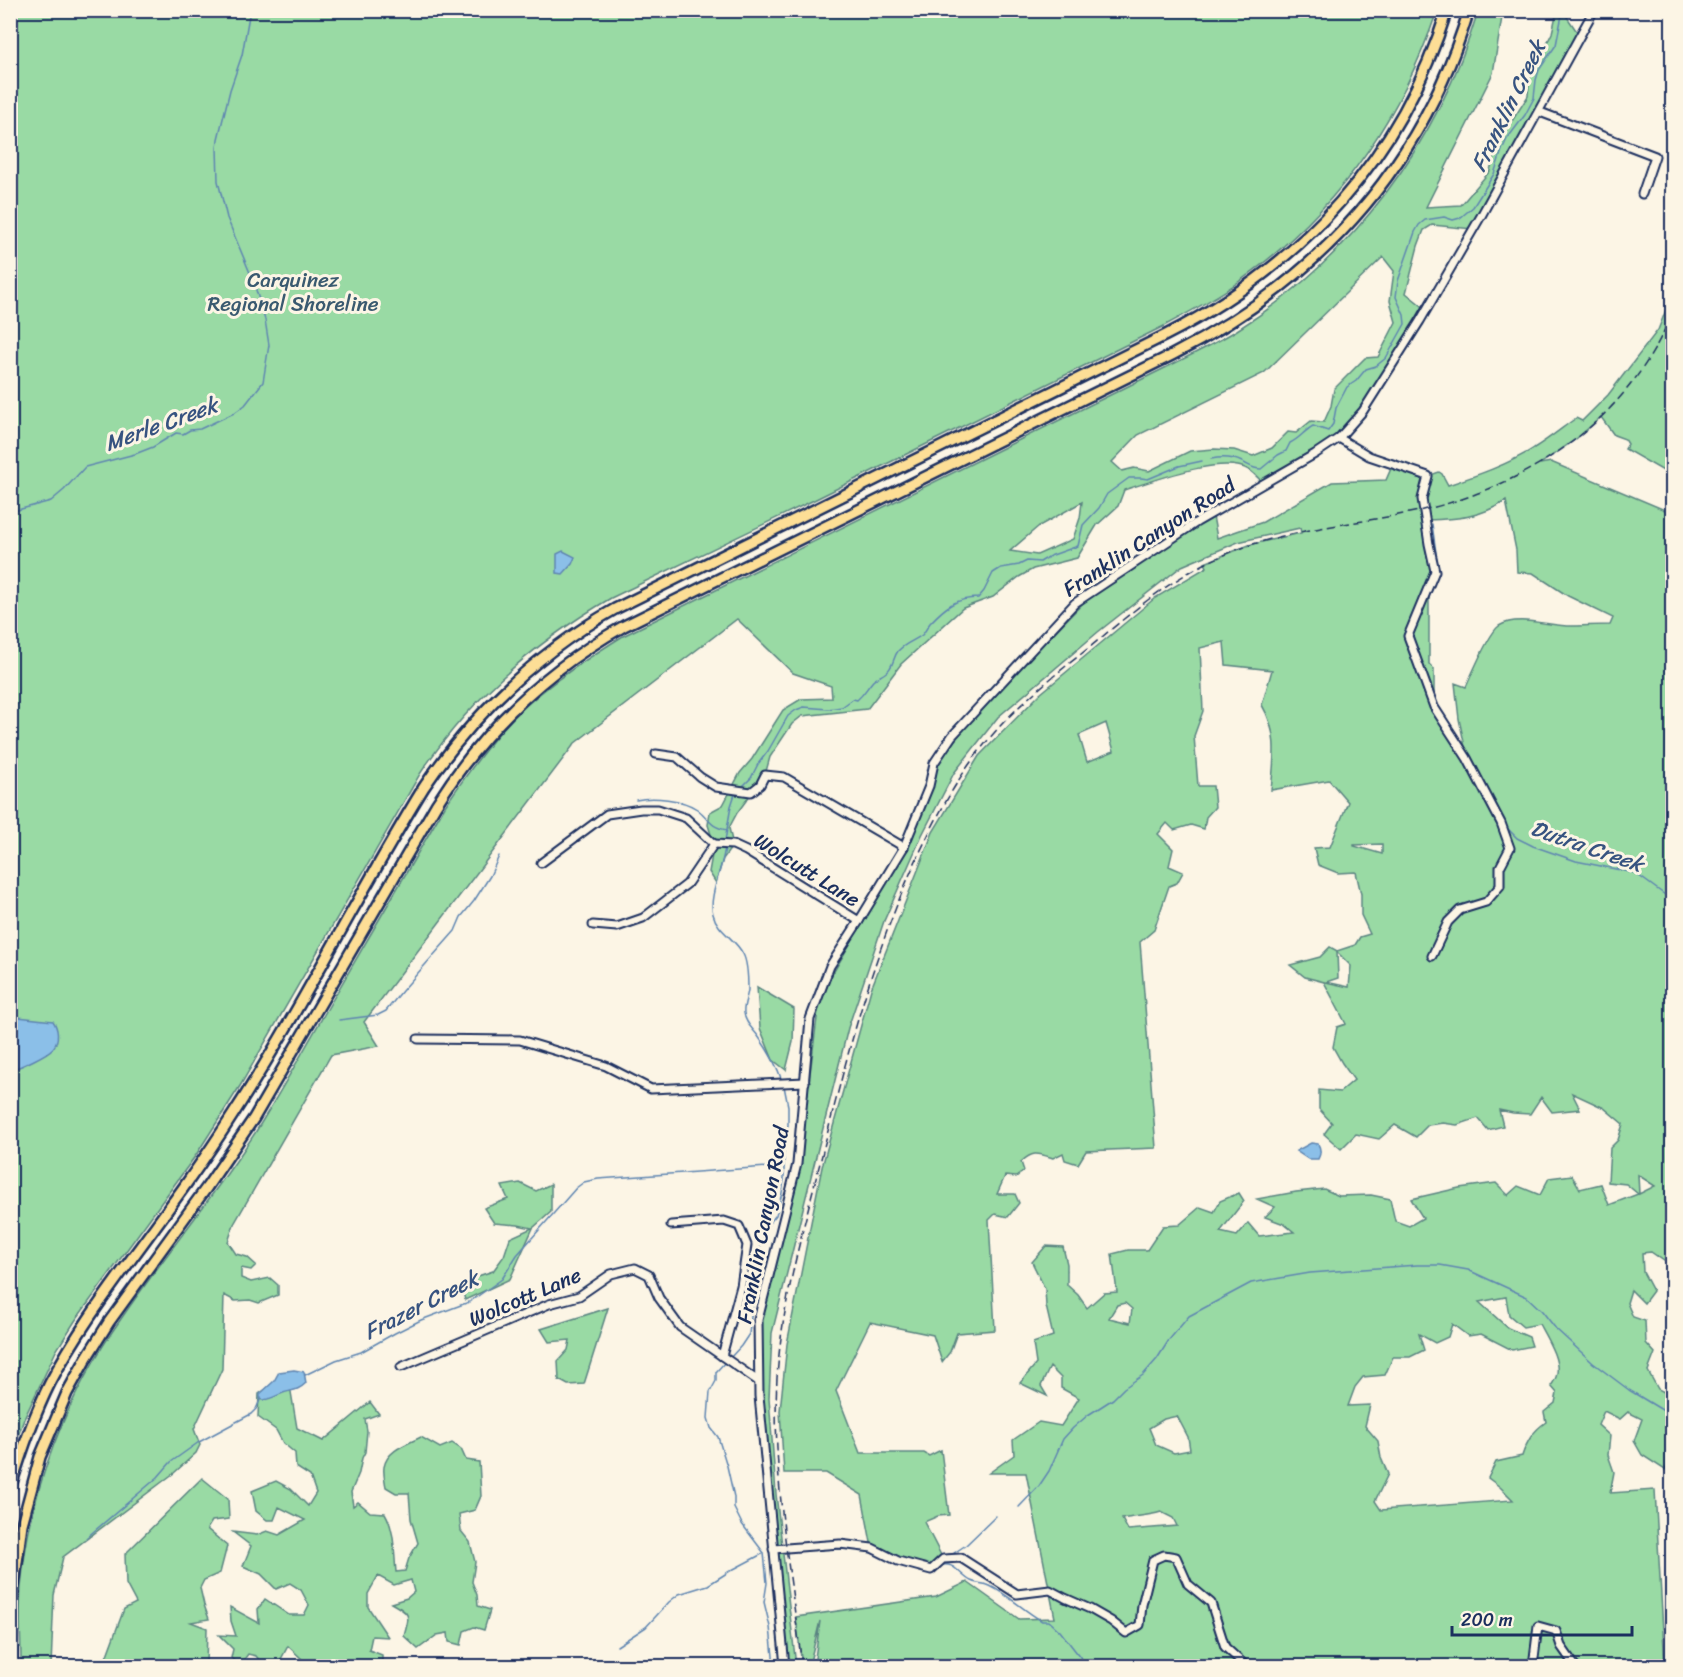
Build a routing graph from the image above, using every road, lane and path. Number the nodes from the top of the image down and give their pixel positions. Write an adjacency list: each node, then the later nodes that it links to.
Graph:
1 (1447, 10): 20 (highway)
2 (1469, 10): 22 (highway)
3 (1594, 10): 4 (street, Franklin Canyon Road)
4 (1540, 112): 5 (street); 6 (street, Franklin Canyon Road)
5 (1642, 194)
6 (1339, 438): 9 (street, Franklin Canyon Road); 13 (street)
7 (656, 754): 9 (street)
8 (714, 844): 10 (street); 11 (street, Wolcutt Lane); 12 (street)
9 (904, 847): 11 (street, Franklin Canyon Road)
10 (541, 863)
11 (859, 921): 15 (street, Franklin Canyon Road)
12 (592, 925)
13 (1432, 956)
14 (418, 1039): 15 (street)
15 (804, 1082): 19 (street, Franklin Canyon Road)
16 (671, 1225): 17 (street)
17 (722, 1356): 18 (street, Wolcott Lane); 19 (street, Wolcott Lane)
18 (401, 1367)
19 (758, 1381): 21 (street, Franklin Canyon Road)
20 (10, 1489)
21 (773, 1549): 23 (street, Franklin Canyon Road); 24 (street)
22 (11, 1666)
23 (785, 1666)
24 (1246, 1666)
25 (1533, 1666): 26 (street)
26 (1575, 1666)

